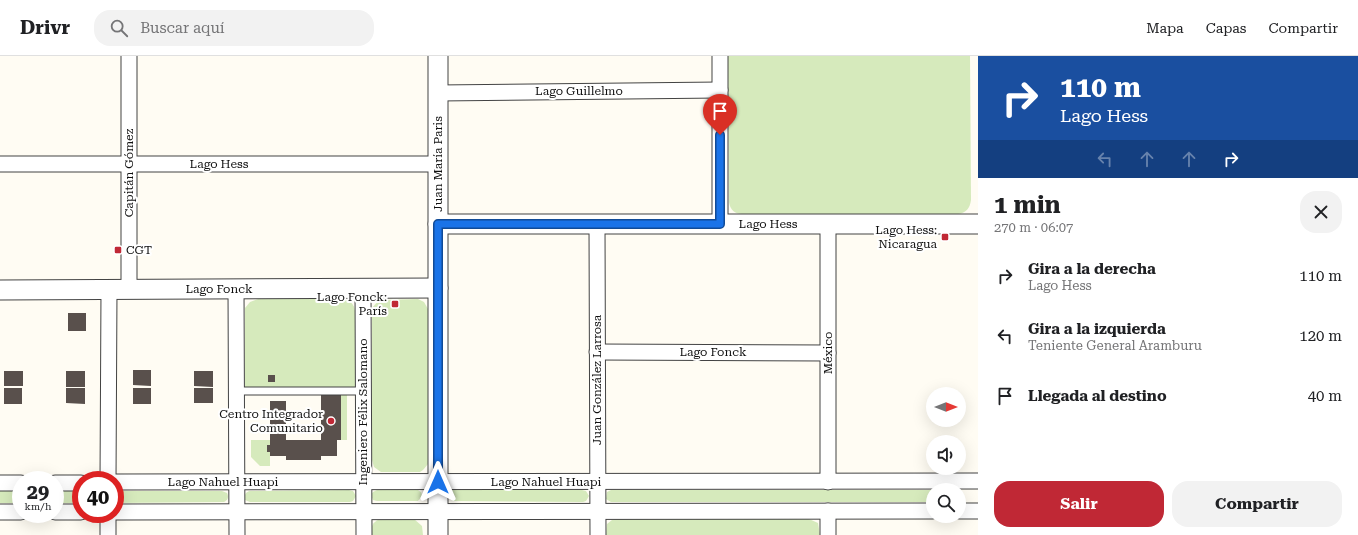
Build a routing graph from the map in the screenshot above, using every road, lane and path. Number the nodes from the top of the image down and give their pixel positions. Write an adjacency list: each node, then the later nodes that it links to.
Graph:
1 (129, 56): 7 (street, Capitán Gómez)
2 (438, 56): 5 (street, Juan María Paris)
3 (720, 56): 4 (street)
4 (720, 90): 5 (street, Lago Guillelmo); 11 (street)
5 (438, 92): 8 (street, Juan María Paris)
6 (0, 164): 7 (street, Lago Hess)
7 (129, 164): 8 (street, Lago Hess); 19 (street, Capitán Gómez)
8 (438, 164): 9 (street, Juan María Paris)
9 (438, 224): 10 (street, Lago Hess); 14 (street, Juan María Paris)
10 (597, 224): 11 (street, Lago Hess); 20 (street, Juan González Larrosa)
11 (720, 224): 12 (street, Lago Hess)
12 (828, 224): 13 (street, Lago Hess); 21 (street, México)
13 (978, 224)
14 (438, 288): 16 (street, Lago Fonck); 29 (street, Juan María Paris)
15 (236, 289): 16 (street, Lago Fonck); 19 (street, Lago Fonck); 22 (street)
16 (363, 289): 23 (street, Ingeniero Félix Salomano)
17 (0, 290): 18 (street, Lago Fonck)
18 (109, 290): 19 (street, Lago Fonck); 24 (street)
19 (129, 290)
20 (597, 352): 21 (street, Lago Fonck); 30 (street, Juan González Larrosa)
21 (828, 353): 31 (street, México)
22 (236, 391): 23 (lane); 27 (street)
23 (363, 391): 28 (street, Ingeniero Félix Salomano)
24 (108, 471)
25 (978, 481): 31 (street, Lago Nahuel Huapi)
26 (124, 482): 27 (street, Lago Nahuel Huapi)
27 (236, 482): 28 (street, Lago Nahuel Huapi); 41 (street)
28 (364, 482): 29 (street, Lago Nahuel Huapi); 42 (street, Ingeniero Félix Salomano)
29 (438, 482): 30 (street, Lago Nahuel Huapi); 43 (street, Juan María Paris)
30 (598, 482): 31 (street, Lago Nahuel Huapi); 44 (street, Juan González Larrosa)
31 (828, 482)
32 (0, 483): 33 (street)
33 (12, 483)
34 (828, 511): 35 (street); 44 (street); 51 (street)
35 (926, 511)
36 (966, 511): 37 (street)
37 (978, 511)
38 (0, 512): 39 (street)
39 (12, 512)
40 (124, 512): 41 (street)
41 (237, 512): 42 (street); 47 (street)
42 (364, 512): 43 (street); 48 (street, Ingeniero Félix Salomano)
43 (438, 512): 44 (street); 49 (street, Juan María Paris)
44 (598, 512): 50 (street, Juan González Larrosa)
45 (108, 523): 46 (street)
46 (108, 535)
47 (237, 535)
48 (364, 535)
49 (438, 535)
50 (598, 535)
51 (828, 535)

